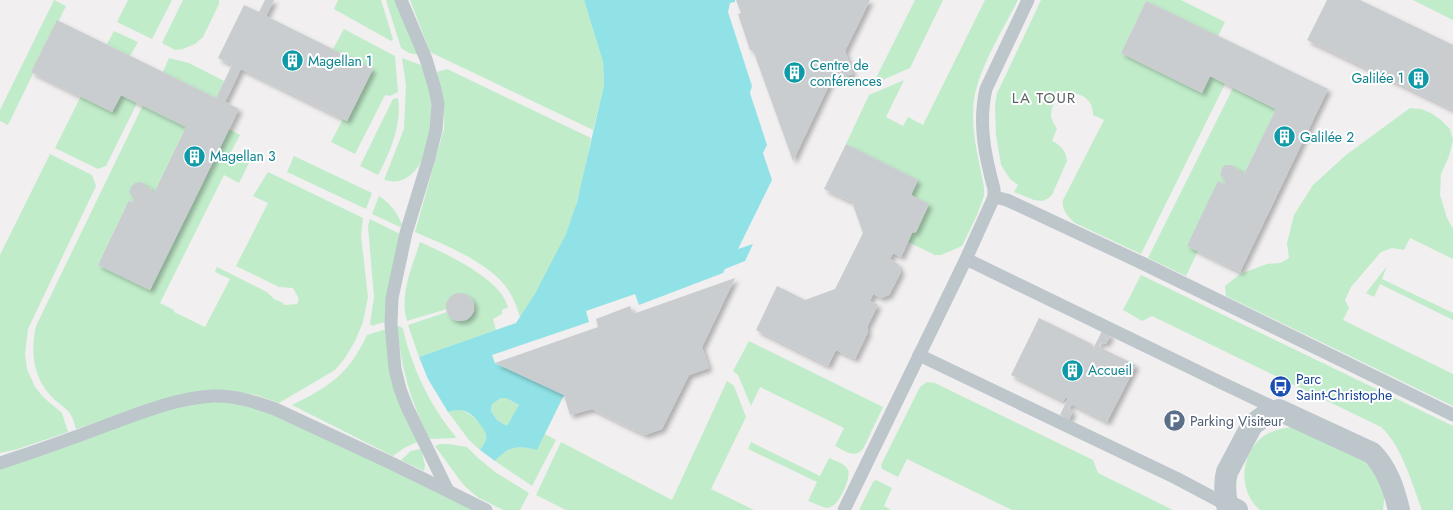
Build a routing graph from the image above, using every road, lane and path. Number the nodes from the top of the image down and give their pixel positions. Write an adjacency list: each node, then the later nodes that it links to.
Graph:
1 (401, 0): 9 (lane)
2 (1028, 0): 3 (lane)
3 (994, 197): 4 (lane); 7 (lane)
4 (966, 259): 5 (lane); 6 (lane)
5 (919, 355): 10 (lane); 12 (lane)
6 (1279, 410): 10 (street); 13 (street)
7 (1453, 415)
8 (0, 463): 9 (lane)
9 (448, 492): 11 (lane)
10 (1232, 507)
11 (486, 510)
12 (844, 510)
13 (1399, 510)

